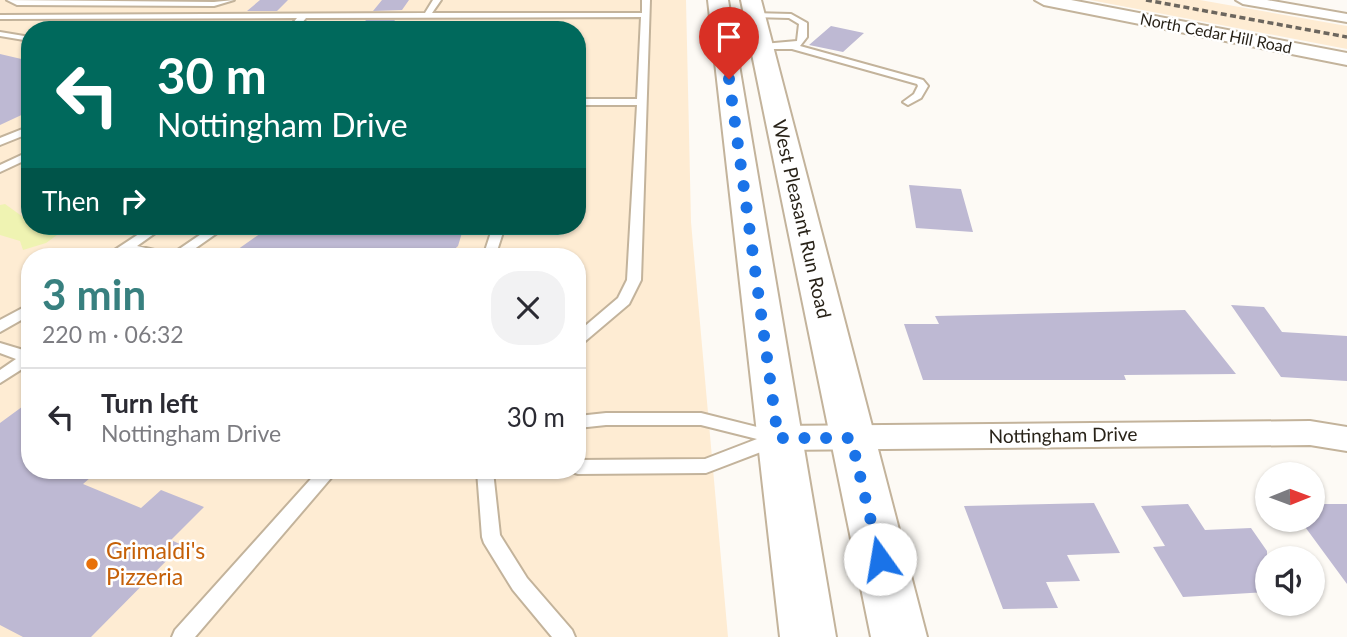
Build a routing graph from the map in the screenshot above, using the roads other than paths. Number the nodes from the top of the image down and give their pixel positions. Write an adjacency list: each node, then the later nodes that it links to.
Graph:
1 (11, 0): 2 (lane)
2 (230, 0)
3 (437, 0): 10 (lane)
4 (646, 0): 9 (lane)
5 (718, 0): 39 (main road)
6 (1044, 0): 18 (street, North Cedar Hill Road)
7 (1242, 0): 13 (street)
8 (754, 7): 17 (main road, West Pleasant Run Road); 17 (lane)
9 (645, 15): 10 (lane); 20 (lane)
10 (427, 16): 11 (lane)
11 (303, 17): 12 (lane); 14 (lane)
12 (0, 18)
13 (1347, 18)
14 (299, 21)
15 (0, 34): 16 (lane)
16 (21, 38)
17 (777, 46): 21 (lane); 40 (main road, West Pleasant Run Road)
18 (1347, 59)
19 (586, 102): 20 (lane)
20 (642, 102): 33 (lane)
21 (908, 102)
22 (21, 133): 23 (lane)
23 (0, 142)
24 (21, 158): 25 (lane)
25 (0, 169)
26 (145, 235): 28 (lane)
27 (207, 235): 30 (lane)
28 (126, 247): 29 (lane)
29 (131, 248)
30 (186, 248)
31 (21, 314): 32 (lane)
32 (0, 327)
33 (586, 333)
34 (0, 348): 35 (lane)
35 (21, 355)
36 (21, 363): 37 (lane)
37 (0, 377)
38 (586, 421): 39 (lane)
39 (778, 438): 40 (street, Nottingham Drive); 42 (lane); 47 (main road)
40 (851, 438): 41 (street, Nottingham Drive); 48 (main road, West Pleasant Run Road)
41 (1347, 439)
42 (586, 467)
43 (321, 479): 45 (lane)
44 (486, 479): 46 (lane)
45 (181, 637)
46 (565, 637)
47 (808, 637)
48 (899, 637)

